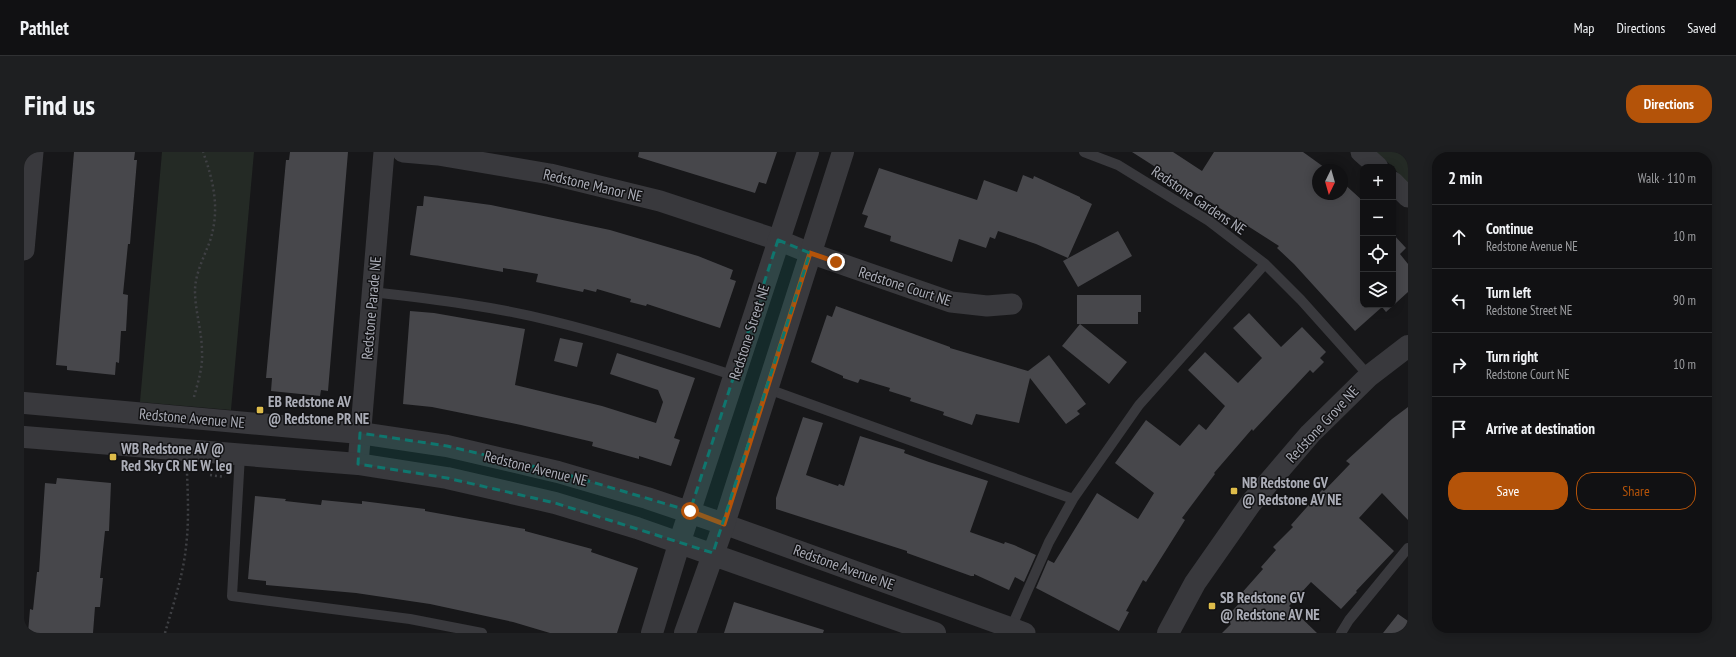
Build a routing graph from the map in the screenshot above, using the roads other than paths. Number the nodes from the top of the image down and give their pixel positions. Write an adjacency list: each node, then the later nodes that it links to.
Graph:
1 (33, 152): 12 (street)
2 (384, 152): 15 (street, Redstone Parade NE)
3 (403, 152): 11 (street, Redstone Manor NE)
4 (808, 152): 11 (street, Redstone Street NE)
5 (843, 152): 13 (street)
6 (1084, 152): 14 (lane, Redstone Gardens NE)
7 (1361, 152): 8 (street)
8 (1375, 164)
9 (1396, 185): 10 (street)
10 (1408, 197)
11 (778, 240): 13 (street, Redstone Court NE); 18 (street, Redstone Street NE)
12 (24, 250)
13 (810, 253): 16 (street, Redstone Court NE); 20 (street)
14 (1265, 264): 19 (lane, Redstone Gardens NE); 26 (lane)
15 (372, 292): 18 (lane); 22 (street, Redstone Parade NE)
16 (1012, 304)
17 (1408, 346): 19 (street, Redstone Grove NE)
18 (735, 376): 27 (street, Redstone Street NE)
19 (1369, 376): 37 (street, Redstone Grove NE)
20 (768, 389): 26 (lane); 28 (street)
21 (24, 403): 22 (street, Redstone Avenue NE)
22 (360, 433): 25 (street, Redstone Parade NE); 27 (street, Redstone Avenue NE)
23 (24, 437): 24 (street, Redstone Avenue NE)
24 (240, 455): 25 (street, Redstone Avenue NE); 33 (lane)
25 (358, 464): 29 (street, Redstone Avenue NE)
26 (1073, 499): 32 (lane)
27 (690, 511): 28 (street, Redstone Avenue NE); 29 (street, Redstone Street NE)
28 (724, 524): 31 (street); 32 (street, Redstone Avenue NE)
29 (680, 542): 31 (street, Redstone Avenue NE); 34 (street, Redstone Street NE)
30 (1408, 548): 38 (lane)
31 (713, 553): 35 (street); 36 (street, Redstone Avenue NE)
32 (1018, 630)
33 (482, 633)
34 (652, 633)
35 (685, 633)
36 (935, 633)
37 (1168, 633)
38 (1341, 633)

